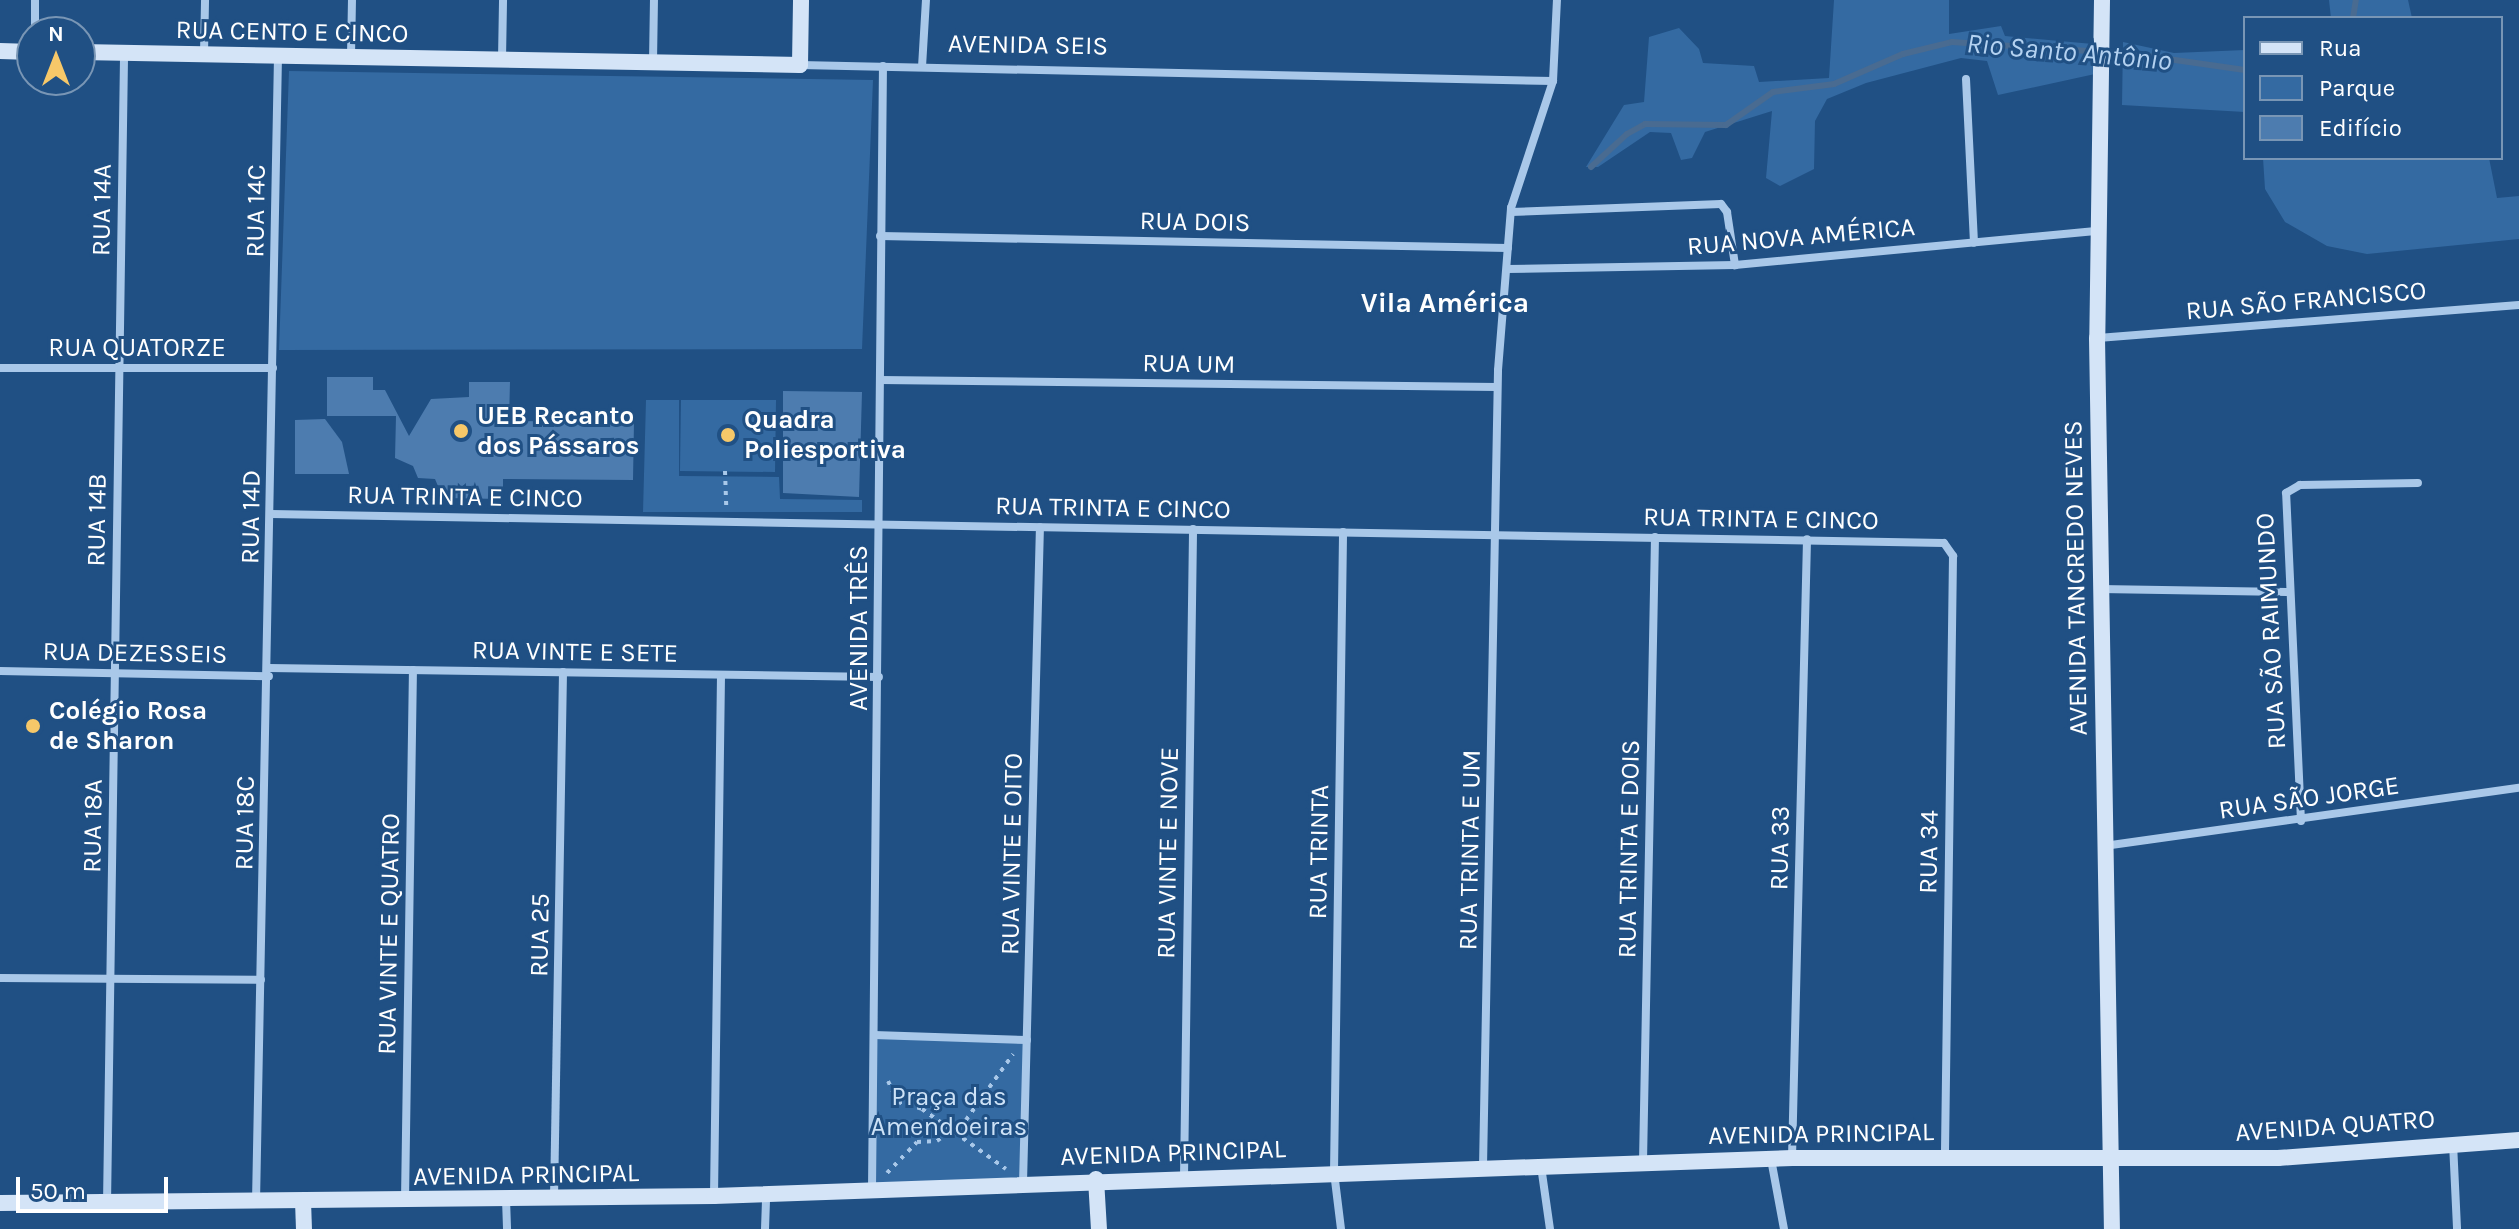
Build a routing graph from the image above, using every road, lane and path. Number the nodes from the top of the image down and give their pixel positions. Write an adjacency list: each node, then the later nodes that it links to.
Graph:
1 (205, 0): 11 (street)
2 (352, 0): 13 (street)
3 (503, 0): 14 (street)
4 (654, 0): 15 (street)
5 (801, 0): 16 (main road)
6 (926, 0): 18 (street)
7 (1557, 0): 20 (street, RUA TRINTA E UM)
8 (2102, 0): 22 (main road, AVENIDA TANCREDO NEVES)
9 (96, 52): 10 (main road, RUA CENTO E CINCO)
10 (124, 53): 11 (main road, RUA CENTO E CINCO); 31 (street, RUA 14A)
11 (204, 54): 12 (main road, RUA CENTO E CINCO)
12 (278, 55): 13 (main road, RUA CENTO E CINCO); 32 (street, RUA 14C)
13 (351, 56): 14 (main road, RUA CENTO E CINCO)
14 (502, 59): 15 (main road, AVENIDA SEIS)
15 (653, 62): 16 (main road, AVENIDA SEIS)
16 (800, 65): 17 (street, AVENIDA SEIS)
17 (883, 66): 18 (street, AVENIDA SEIS); 23 (street, AVENIDA TRÊS)
18 (922, 67): 20 (street, AVENIDA SEIS)
19 (1966, 79): 24 (street)
20 (1553, 81): 21 (street, RUA TRINTA E UM)
21 (1511, 212): 25 (street, RUA TRINTA E UM); 26 (street)
22 (2098, 231): 24 (street, RUA NOVA AMÉRICA); 29 (main road, AVENIDA TANCREDO NEVES)
23 (880, 236): 25 (street, RUA DOIS); 33 (street, AVENIDA TRÊS)
24 (1974, 243): 26 (street, RUA NOVA AMÉRICA)
25 (1508, 248): 27 (street, RUA TRINTA E UM)
26 (1735, 265): 27 (street, RUA NOVA AMÉRICA)
27 (1507, 269): 34 (street, RUA TRINTA E UM)
28 (2519, 305): 29 (street, RUA SÃO FRANCISCO)
29 (2097, 338): 47 (main road, AVENIDA TANCREDO NEVES)
30 (0, 368): 31 (street, RUA QUATORZE)
31 (120, 368): 32 (street, RUA QUATORZE); 53 (street, RUA 14B)
32 (273, 368): 37 (street, RUA 14D)
33 (880, 380): 34 (street, RUA UM); 39 (street, AVENIDA TRÊS)
34 (1497, 387): 43 (street, RUA TRINTA E UM)
35 (725, 471): 38 (path)
36 (2418, 483): 48 (street, RUA SÃO RAIMUNDO)
37 (271, 514): 38 (street, RUA TRINTA E CINCO); 51 (street, RUA 14D)
38 (726, 521): 39 (street, RUA TRINTA E CINCO)
39 (879, 524): 40 (street, RUA TRINTA E CINCO); 55 (street, AVENIDA TRÊS)
40 (1040, 527): 41 (street, RUA TRINTA E CINCO); 63 (street, RUA VINTE E OITO)
41 (1193, 529): 42 (street, RUA TRINTA E CINCO); 79 (street, RUA VINTE E NOVE)
42 (1343, 532): 43 (street, RUA TRINTA E CINCO); 78 (street, RUA TRINTA)
43 (1492, 534): 44 (street, RUA TRINTA E CINCO); 77 (street, RUA TRINTA E UM)
44 (1655, 537): 45 (street, RUA TRINTA E CINCO); 75 (street, RUA TRINTA E DOIS)
45 (1807, 539): 46 (street, RUA TRINTA E CINCO); 74 (street, RUA 33)
46 (1952, 550): 71 (street, RUA 34)
47 (2100, 589): 48 (street); 58 (main road, AVENIDA TANCREDO NEVES)
48 (2287, 592): 57 (street, RUA SÃO RAIMUNDO)
49 (413, 670): 51 (street, RUA VINTE E SETE); 52 (street, RUA VINTE E SETE); 87 (street, RUA VINTE E QUATRO)
50 (0, 671): 53 (street, RUA DEZESSEIS)
51 (269, 672): 53 (street, RUA DEZESSEIS); 61 (street, RUA 18C)
52 (563, 672): 54 (street, RUA VINTE E SETE); 85 (street, RUA 25)
53 (115, 673): 60 (street, RUA 18A)
54 (721, 675): 55 (street, RUA VINTE E SETE); 84 (street)
55 (879, 677): 62 (street, AVENIDA TRÊS)
56 (2519, 788): 57 (street, RUA SÃO JORGE)
57 (2301, 821): 58 (street, RUA SÃO JORGE)
58 (2104, 847): 72 (main road, AVENIDA TANCREDO NEVES)
59 (0, 978): 60 (street)
60 (110, 979): 61 (street); 91 (street, RUA 18A)
61 (261, 980): 89 (street, RUA 18C)
62 (874, 1035): 63 (street); 82 (street, AVENIDA TRÊS)
63 (1027, 1040): 81 (street, RUA VINTE E OITO)
64 (998, 1052): 65 (path)
65 (1014, 1053): 66 (path); 68 (path)
66 (1015, 1067)
67 (885, 1092): 68 (path)
68 (950, 1131): 81 (path); 82 (path)
69 (2519, 1140): 70 (main road, AVENIDA QUATRO)
70 (2453, 1142): 72 (main road, AVENIDA QUATRO); 100 (street)
71 (1945, 1155): 72 (main road, AVENIDA PRINCIPAL); 74 (main road, AVENIDA PRINCIPAL)
72 (2107, 1156): 99 (main road, AVENIDA TANCREDO NEVES)
73 (1771, 1158): 74 (main road, AVENIDA PRINCIPAL); 75 (main road, AVENIDA PRINCIPAL); 98 (street)
74 (1792, 1158)
75 (1643, 1162): 76 (main road, AVENIDA PRINCIPAL)
76 (1541, 1166): 77 (main road, AVENIDA PRINCIPAL); 97 (street)
77 (1483, 1167): 78 (main road, AVENIDA PRINCIPAL)
78 (1334, 1172): 79 (main road, AVENIDA PRINCIPAL); 96 (street, RUA TRINTA)
79 (1184, 1177): 80 (main road, AVENIDA PRINCIPAL)
80 (1096, 1179): 81 (main road, AVENIDA PRINCIPAL); 95 (main road)
81 (1023, 1183): 82 (main road, AVENIDA PRINCIPAL)
82 (872, 1189): 83 (main road, AVENIDA PRINCIPAL)
83 (766, 1194): 84 (main road, AVENIDA PRINCIPAL); 94 (street)
84 (714, 1196): 85 (main road, AVENIDA PRINCIPAL)
85 (554, 1198): 86 (main road, AVENIDA PRINCIPAL)
86 (506, 1199): 87 (main road, AVENIDA PRINCIPAL); 93 (street)
87 (405, 1200): 88 (main road, AVENIDA PRINCIPAL)
88 (303, 1201): 89 (main road, AVENIDA PRINCIPAL); 92 (main road)
89 (256, 1202): 91 (main road, AVENIDA PRINCIPAL)
90 (0, 1203): 91 (main road, AVENIDA PRINCIPAL)
91 (107, 1204)
92 (304, 1229)
93 (507, 1229)
94 (765, 1229)
95 (1099, 1229)
96 (1341, 1229)
97 (1550, 1229)
98 (1784, 1229)
99 (2112, 1229)
100 (2457, 1229)

